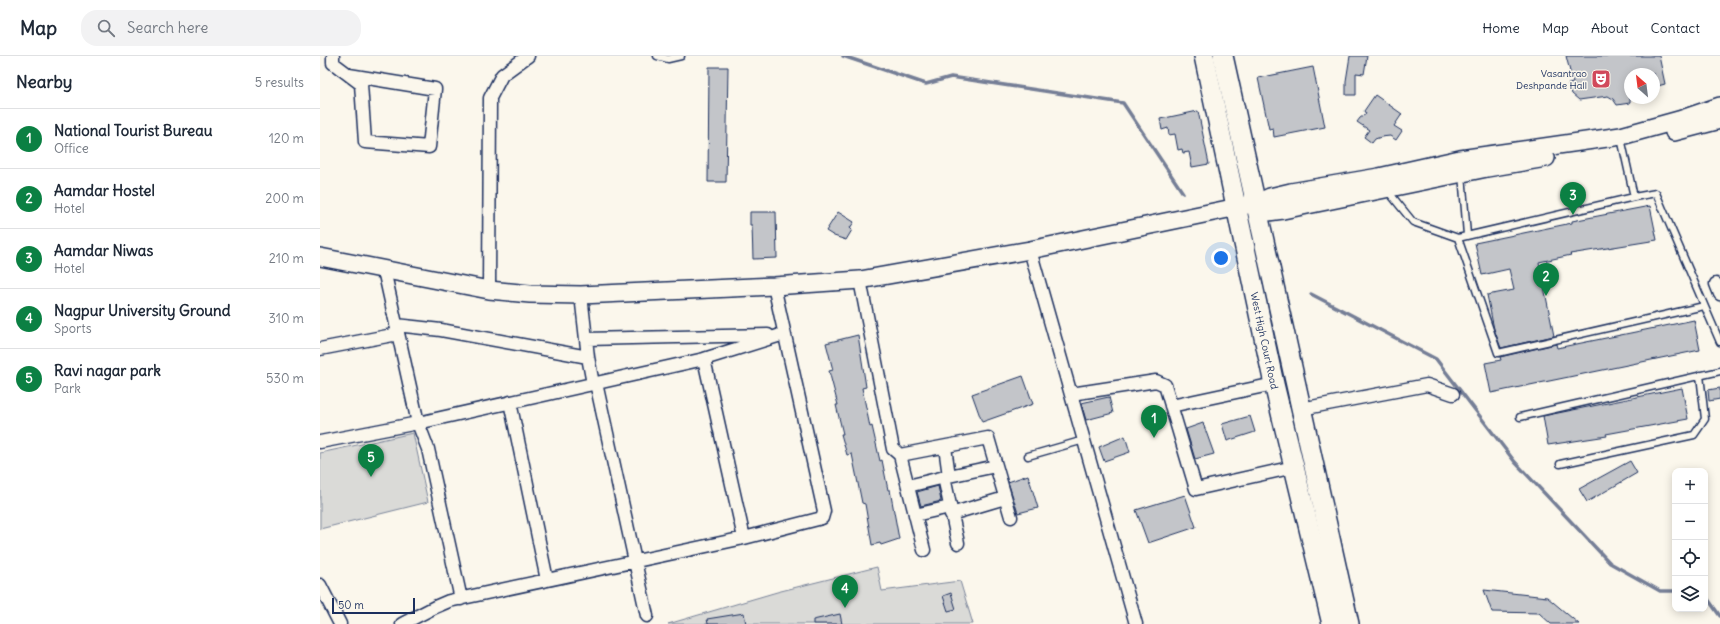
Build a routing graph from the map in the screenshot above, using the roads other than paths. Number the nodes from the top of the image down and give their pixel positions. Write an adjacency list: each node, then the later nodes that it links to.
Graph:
1 (332, 56): 7 (street)
2 (528, 56): 24 (street)
3 (658, 56): 4 (lane)
4 (681, 56)
5 (1204, 56): 16 (main road, West High Court Road)
6 (1223, 56): 15 (main road, West High Court Road)
7 (349, 75): 7 (street)
8 (1720, 106): 10 (main road)
9 (1720, 120): 10 (main road)
10 (1681, 125): 11 (main road)
11 (1622, 141): 12 (main road); 14 (lane); 15 (main road)
12 (1462, 174): 13 (main road); 17 (lane)
13 (1386, 189): 15 (main road); 18 (lane)
14 (1634, 197): 17 (lane); 26 (lane)
15 (1257, 203): 16 (main road); 42 (main road, West High Court Road)
16 (1236, 206): 19 (main road); 37 (main road, West High Court Road)
17 (1467, 236): 18 (lane)
18 (1458, 238): 26 (lane)
19 (1030, 250): 22 (main road); 38 (street)
20 (320, 257): 21 (main road)
21 (384, 270): 24 (main road); 27 (street)
22 (860, 280): 23 (main road); 48 (street)
23 (774, 286): 25 (main road); 28 (street)
24 (489, 290): 25 (main road)
25 (581, 295): 29 (street)
26 (1704, 306): 30 (lane)
27 (397, 329): 31 (street); 32 (street); 44 (street)
28 (780, 335): 29 (street); 33 (street); 59 (street)
29 (586, 339): 32 (street)
30 (1720, 342)
31 (320, 349)
32 (588, 357): 36 (street)
33 (704, 359): 36 (street); 59 (street)
34 (1720, 371): 35 (lane)
35 (1700, 375): 43 (lane); 50 (lane)
36 (594, 384): 40 (street); 62 (street)
37 (1274, 384): 41 (street); 52 (main road, West High Court Road)
38 (1071, 394): 41 (street); 45 (street)
39 (1454, 394): 42 (street)
40 (510, 402): 44 (street); 63 (street)
41 (1171, 406): 52 (street)
42 (1301, 409): 71 (main road, West High Court Road)
43 (1520, 417)
44 (418, 423): 46 (street); 65 (street)
45 (1084, 440): 49 (lane); 69 (street)
46 (320, 442)
47 (945, 447): 48 (street); 51 (street); 53 (street)
48 (900, 455): 54 (street)
49 (1028, 456)
50 (1560, 464)
51 (996, 466): 53 (street); 55 (street)
52 (1294, 467): 70 (main road, West High Court Road)
53 (946, 477): 54 (street); 56 (street)
54 (908, 486): 57 (street)
55 (1005, 498): 56 (street); 58 (street)
56 (951, 510): 57 (street); 60 (street)
57 (915, 514): 61 (street)
58 (1011, 517)
59 (744, 538): 62 (street)
60 (958, 543)
61 (924, 550)
62 (635, 561): 63 (street); 66 (street)
63 (547, 580): 65 (street)
64 (320, 585): 67 (street)
65 (461, 599): 68 (street)
66 (647, 616)
67 (340, 624)
68 (402, 624)
69 (1136, 624)
70 (1332, 624)
71 (1349, 624)

